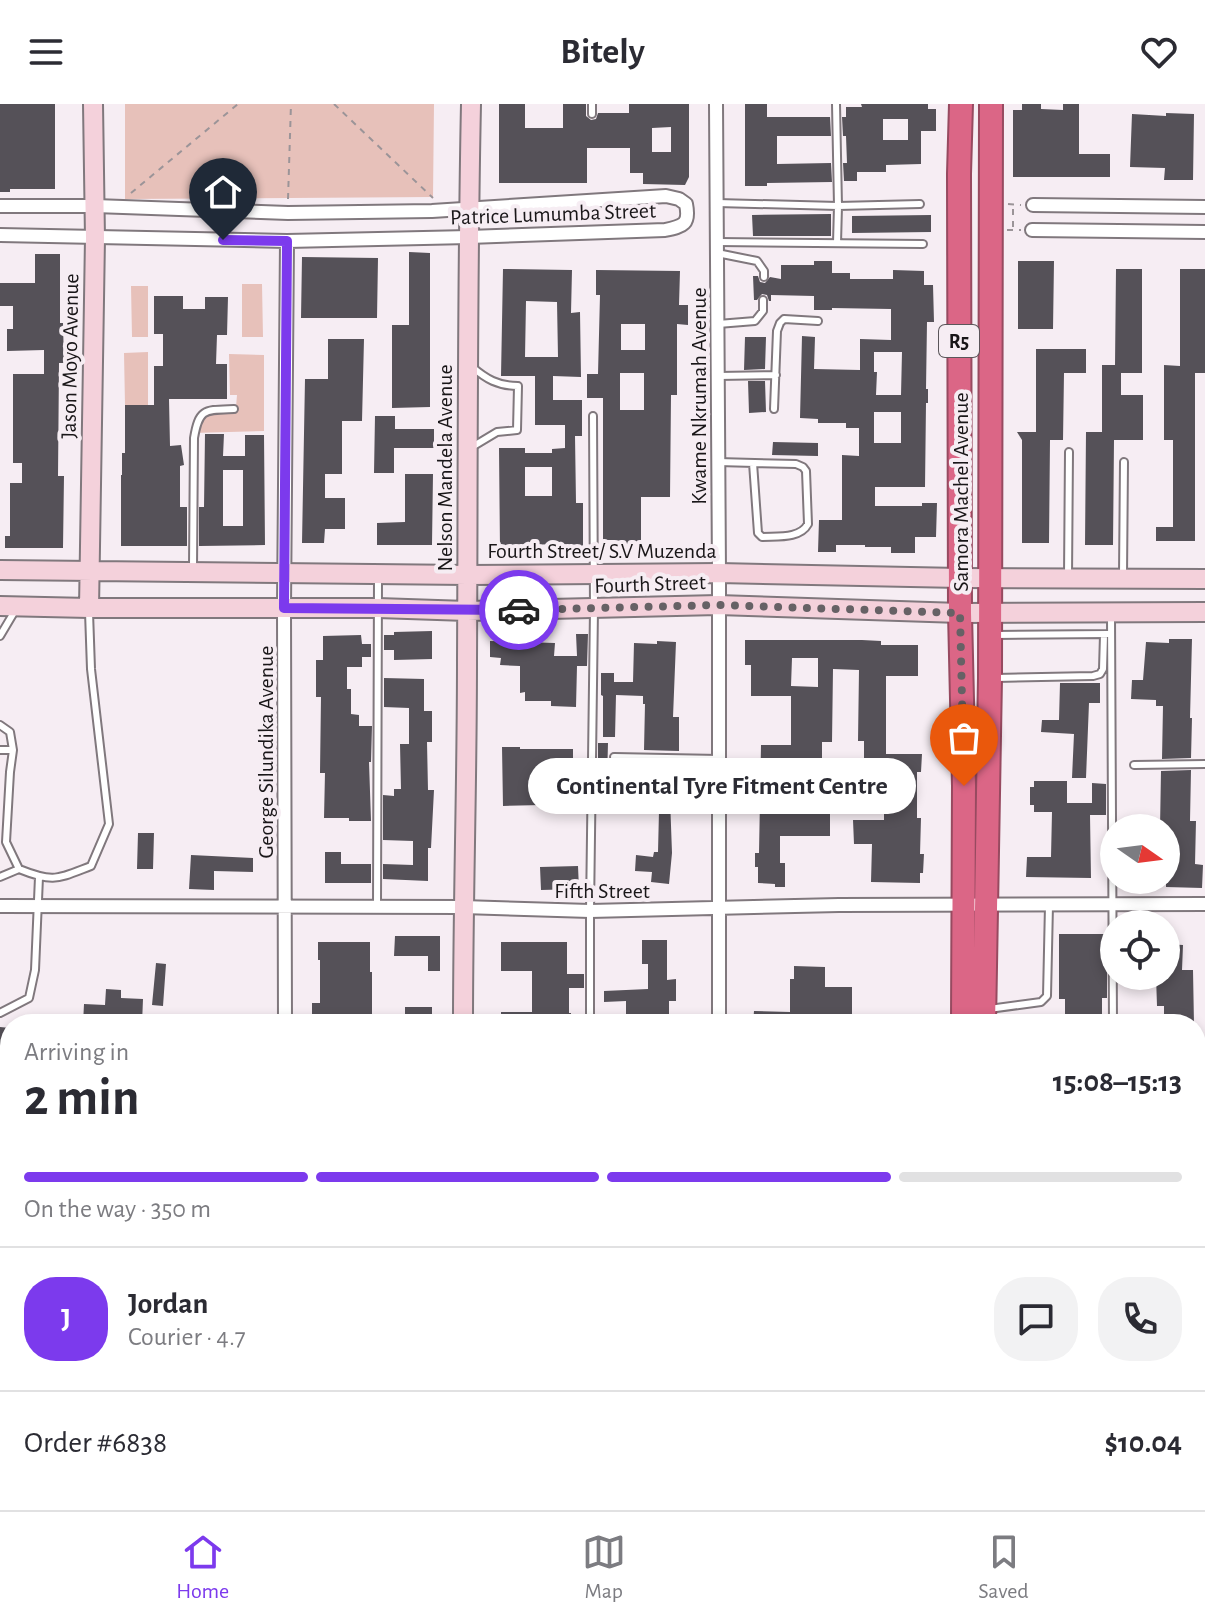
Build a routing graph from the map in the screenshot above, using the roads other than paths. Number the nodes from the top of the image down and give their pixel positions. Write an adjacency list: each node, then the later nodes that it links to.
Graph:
1 (93, 104): 14 (main road, Jason Moyo Avenue)
2 (471, 104): 17 (main road, Nelson Mandela Avenue)
3 (592, 104): 8 (lane)
4 (716, 104): 9 (street, Kwame Nkrumah Avenue)
5 (836, 104): 15 (lane)
6 (961, 104): 51 (highway, Samora Machel Avenue / R5)
7 (991, 104): 52 (highway, Samora Machel Avenue / R5)
8 (592, 114)
9 (717, 203): 15 (lane); 27 (street, Kwame Nkrumah Avenue)
10 (920, 204): 15 (lane)
11 (1033, 205): 12 (street)
12 (1107, 205): 16 (street); 19 (street)
13 (0, 206): 14 (street, Patrice Lumumba Street)
14 (95, 206): 17 (street, Patrice Lumumba Street); 23 (main road, Jason Moyo Avenue)
15 (838, 206): 25 (lane)
16 (1205, 207)
17 (469, 210): 22 (main road, Nelson Mandela Avenue); 22 (street, Patrice Lumumba Street)
18 (1032, 230): 19 (street)
19 (1108, 230): 20 (street)
20 (1205, 232)
21 (0, 235): 23 (street, Patrice Lumumba Street)
22 (469, 237): 24 (street, Patrice Lumumba Street); 32 (main road, Nelson Mandela Avenue)
23 (95, 238): 24 (street, Patrice Lumumba Street); 44 (main road, Jason Moyo Avenue)
24 (287, 241): 46 (street, George Silundika Avenue)
25 (837, 243): 26 (lane); 27 (lane)
26 (923, 244)
27 (717, 248): 28 (lane); 31 (street, Kwame Nkrumah Avenue)
28 (764, 277)
29 (763, 300): 31 (lane)
30 (818, 321): 33 (lane)
31 (717, 324): 34 (street, Kwame Nkrumah Avenue)
32 (468, 364): 38 (main road, Nelson Mandela Avenue); 38 (lane)
33 (776, 375): 34 (lane); 36 (lane)
34 (718, 376): 40 (street, Kwame Nkrumah Avenue)
35 (234, 409): 45 (lane)
36 (774, 409)
37 (593, 416): 49 (lane)
38 (468, 449): 50 (main road, Nelson Mandela Avenue)
39 (1069, 452): 53 (lane)
40 (718, 462): 42 (lane); 47 (street, Kwame Nkrumah Avenue)
41 (1124, 462): 54 (lane)
42 (753, 463): 42 (lane)
43 (0, 570): 44 (main road, Fourth Street/ S.V Muzenda)
44 (89, 572): 45 (main road, Fourth Street/ S.V Muzenda); 58 (main road, Jason Moyo Avenue)
45 (193, 572): 46 (main road, Fourth Street/ S.V Muzenda)
46 (284, 573): 48 (main road, Fourth Street/ S.V Muzenda); 59 (street, George Silundika Avenue)
47 (719, 573): 49 (main road, Fourth Street/ S.V Muzenda); 51 (main road, Fourth Street/ S.V Muzenda); 56 (street, Kwame Nkrumah Avenue)
48 (378, 574): 50 (main road, Fourth Street/ S.V Muzenda); 60 (lane)
49 (593, 574): 50 (main road, Fourth Street/ S.V Muzenda); 61 (lane)
50 (467, 575): 62 (main road, Nelson Mandela Avenue)
51 (960, 578): 52 (main road, Fourth Street/ S.V Muzenda); 66 (highway, Samora Machel Avenue / R5)
52 (991, 578): 53 (main road, Fourth Street/ S.V Muzenda); 67 (highway, Samora Machel Avenue / R5)
53 (1068, 579): 54 (main road, Fourth Street/ S.V Muzenda)
54 (1123, 579): 55 (main road, Fourth Street/ S.V Muzenda)
55 (1205, 579)
56 (718, 605): 61 (main road, Fourth Street); 66 (main road, Fourth Street); 76 (street, Kwame Nkrumah Avenue)
57 (9, 606): 58 (main road, Fourth Street); 70 (lane)
58 (89, 608): 59 (main road, Fourth Street); 86 (lane)
59 (284, 608): 60 (main road, Fourth Street); 94 (street, George Silundika Avenue)
60 (378, 608): 62 (main road, Fourth Street); 95 (lane)
61 (594, 609): 62 (main road, Fourth Street); 98 (lane)
62 (467, 611): 96 (main road, Nelson Mandela Avenue)
63 (1060, 612): 64 (main road, Fourth Street); 67 (main road, Fourth Street); 68 (lane)
64 (1111, 612): 65 (main road, Fourth Street); 69 (lane)
65 (1205, 612)
66 (960, 613): 67 (main road, Fourth Street); 91 (highway, Samora Machel Avenue / R5)
67 (991, 624): 68 (lane); 71 (highway, Samora Machel Avenue / R5)
68 (1060, 634): 69 (lane)
69 (1108, 634): 71 (lane); 87 (lane)
70 (0, 636)
71 (990, 678): 92 (highway, Samora Machel Avenue / R5)
72 (0, 725): 74 (lane)
73 (0, 750): 74 (lane)
74 (13, 750): 80 (lane)
75 (614, 757): 76 (lane)
76 (719, 759): 97 (street, Kwame Nkrumah Avenue)
77 (1205, 764): 78 (lane)
78 (1134, 765)
79 (0, 772): 80 (lane)
80 (10, 772): 81 (lane)
81 (4, 801): 82 (lane)
82 (3, 824): 83 (lane)
83 (3, 842): 84 (lane)
84 (19, 869): 85 (lane); 86 (lane)
85 (0, 877)
86 (39, 877): 93 (lane)
87 (1113, 904): 88 (street, Fifth Street); 89 (street, Fifth Street); 107 (lane)
88 (1205, 904)
89 (1049, 905): 92 (street, Fifth Street); 106 (lane)
90 (0, 906): 93 (street, Fifth Street)
91 (963, 906): 92 (street, Fifth Street); 97 (street, Fifth Street); 104 (highway, Samora Machel Avenue / R5)
92 (986, 906): 105 (highway, Samora Machel Avenue / R5)
93 (39, 907): 94 (street, Fifth Street); 99 (lane)
94 (285, 907): 95 (street, Fifth Street); 100 (street, George Silundika Avenue)
95 (377, 907): 96 (street, Fifth Street)
96 (463, 907): 98 (street, Fifth Street); 101 (main road, Nelson Mandela Avenue)
97 (720, 907): 98 (street, Fifth Street); 103 (street, Kwame Nkrumah Avenue)
98 (590, 911): 102 (lane)
99 (0, 1013)
100 (285, 1014)
101 (463, 1014)
102 (590, 1014)
103 (719, 1014)
104 (963, 1014)
105 (984, 1014)
106 (995, 1014)
107 (1113, 1014)

